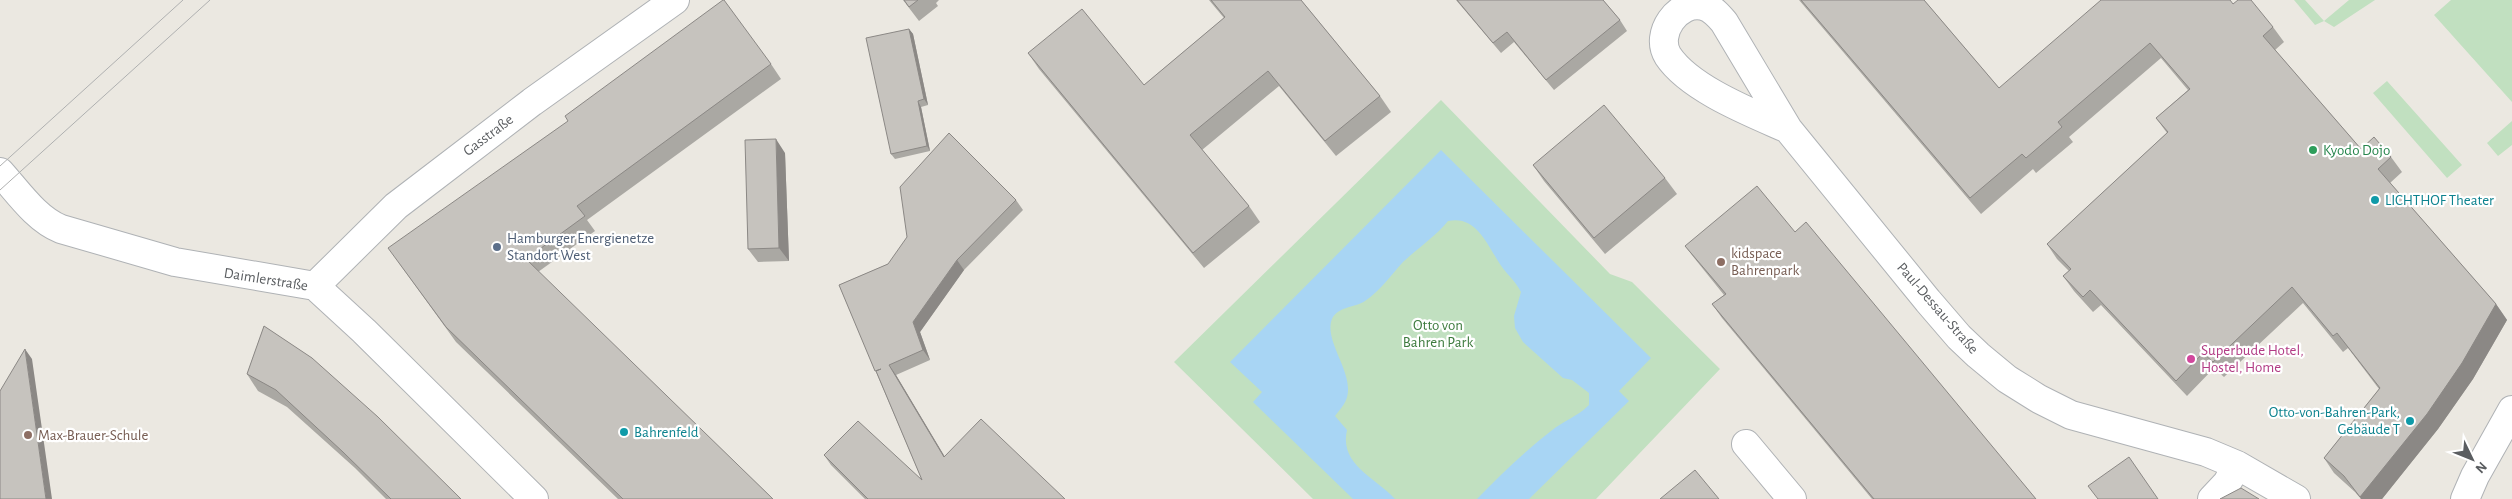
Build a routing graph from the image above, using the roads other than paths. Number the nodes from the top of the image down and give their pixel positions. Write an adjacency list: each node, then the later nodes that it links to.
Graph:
1 (675, 0): 4 (street, Gasstraße)
2 (1788, 129): 2 (street, Paul-Dessau-Straße); 7 (street, Paul-Dessau-Straße)
3 (0, 172): 4 (street, Daimlerstraße)
4 (315, 286): 8 (street, Daimlerstraße)
5 (2512, 410): 12 (street)
6 (1746, 444): 9 (street)
7 (2237, 465): 10 (street); 11 (street, Paul-Dessau-Straße)
8 (534, 499)
9 (1792, 499)
10 (2212, 499)
11 (2296, 499)
12 (2465, 499)

